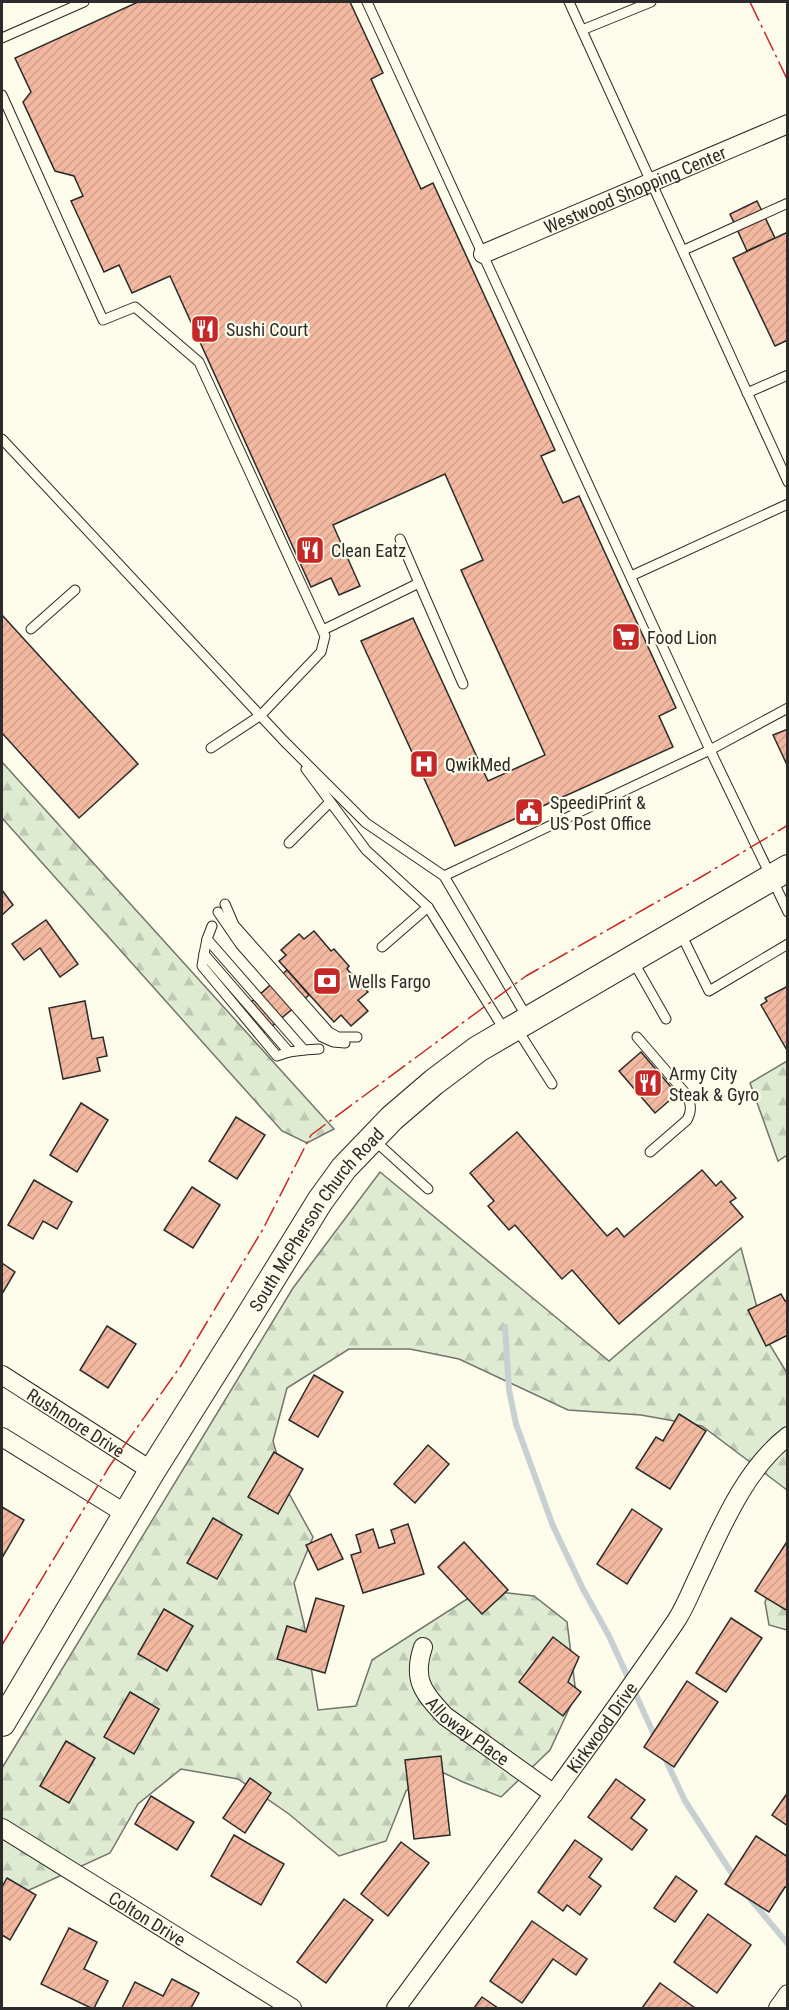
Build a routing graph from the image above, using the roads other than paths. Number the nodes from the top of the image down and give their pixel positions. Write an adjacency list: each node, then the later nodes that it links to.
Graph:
1 (84, 2): 6 (lane)
2 (367, 2): 12 (lane)
3 (569, 2): 5 (lane)
4 (651, 2): 5 (lane)
5 (582, 30): 9 (lane)
6 (2, 38)
7 (2, 95): 23 (lane)
8 (788, 124): 9 (street, Westwood Shopping Center)
9 (653, 182): 11 (lane); 12 (street, Westwood Shopping Center)
10 (788, 203): 11 (lane)
11 (684, 250): 14 (lane)
12 (483, 254): 19 (lane)
13 (788, 375): 14 (lane)
14 (747, 393): 16 (lane)
15 (2, 439): 26 (lane)
16 (788, 482)
17 (788, 504): 19 (lane)
18 (400, 538): 20 (lane)
19 (631, 576): 29 (lane)
20 (419, 583): 23 (lane); 24 (lane)
21 (75, 590): 22 (lane)
22 (31, 629)
23 (322, 630): 26 (lane)
24 (463, 684)
25 (788, 708): 29 (lane)
26 (261, 715): 27 (lane); 28 (lane)
27 (284, 741): 30 (lane); 33 (lane)
28 (211, 748)
29 (710, 750): 32 (lane); 33 (lane)
30 (330, 802): 31 (lane); 35 (lane)
31 (289, 843)
32 (779, 873): 37 (lane); 39 (main road, South McPherson Church Road)
33 (444, 876): 45 (lane)
34 (225, 904): 46 (lane)
35 (428, 907): 42 (lane); 45 (lane)
36 (218, 912): 48 (lane)
37 (788, 912)
38 (212, 926): 40 (lane)
39 (680, 931): 41 (lane); 43 (main road, South McPherson Church Road)
40 (207, 939): 50 (lane); 50 (lane)
41 (788, 944)
42 (382, 947)
43 (632, 959): 44 (lane); 45 (main road, South McPherson Church Road)
44 (666, 1019)
45 (517, 1027): 51 (lane); 52 (main road, South McPherson Church Road)
46 (357, 1037)
47 (637, 1037): 53 (lane)
48 (345, 1043)
49 (319, 1049): 50 (lane)
50 (304, 1050)
51 (552, 1084)
52 (372, 1139): 54 (lane); 58 (main road, South McPherson Church Road)
53 (650, 1152)
54 (428, 1189)
55 (2, 1375): 58 (street, Rushmore Drive)
56 (788, 1436): 62 (street, Kirkwood Drive)
57 (2, 1437): 59 (street)
58 (152, 1471): 59 (main road, South McPherson Church Road)
59 (126, 1514): 61 (main road, South McPherson Church Road)
60 (423, 1647): 62 (street, Alloway Place)
61 (2, 1723)
62 (554, 1794): 66 (street, Kirkwood Drive)
63 (2, 1828): 65 (street, Colton Drive)
64 (788, 1994): 67 (street)
65 (292, 2008)
66 (396, 2008)
67 (778, 2008)

